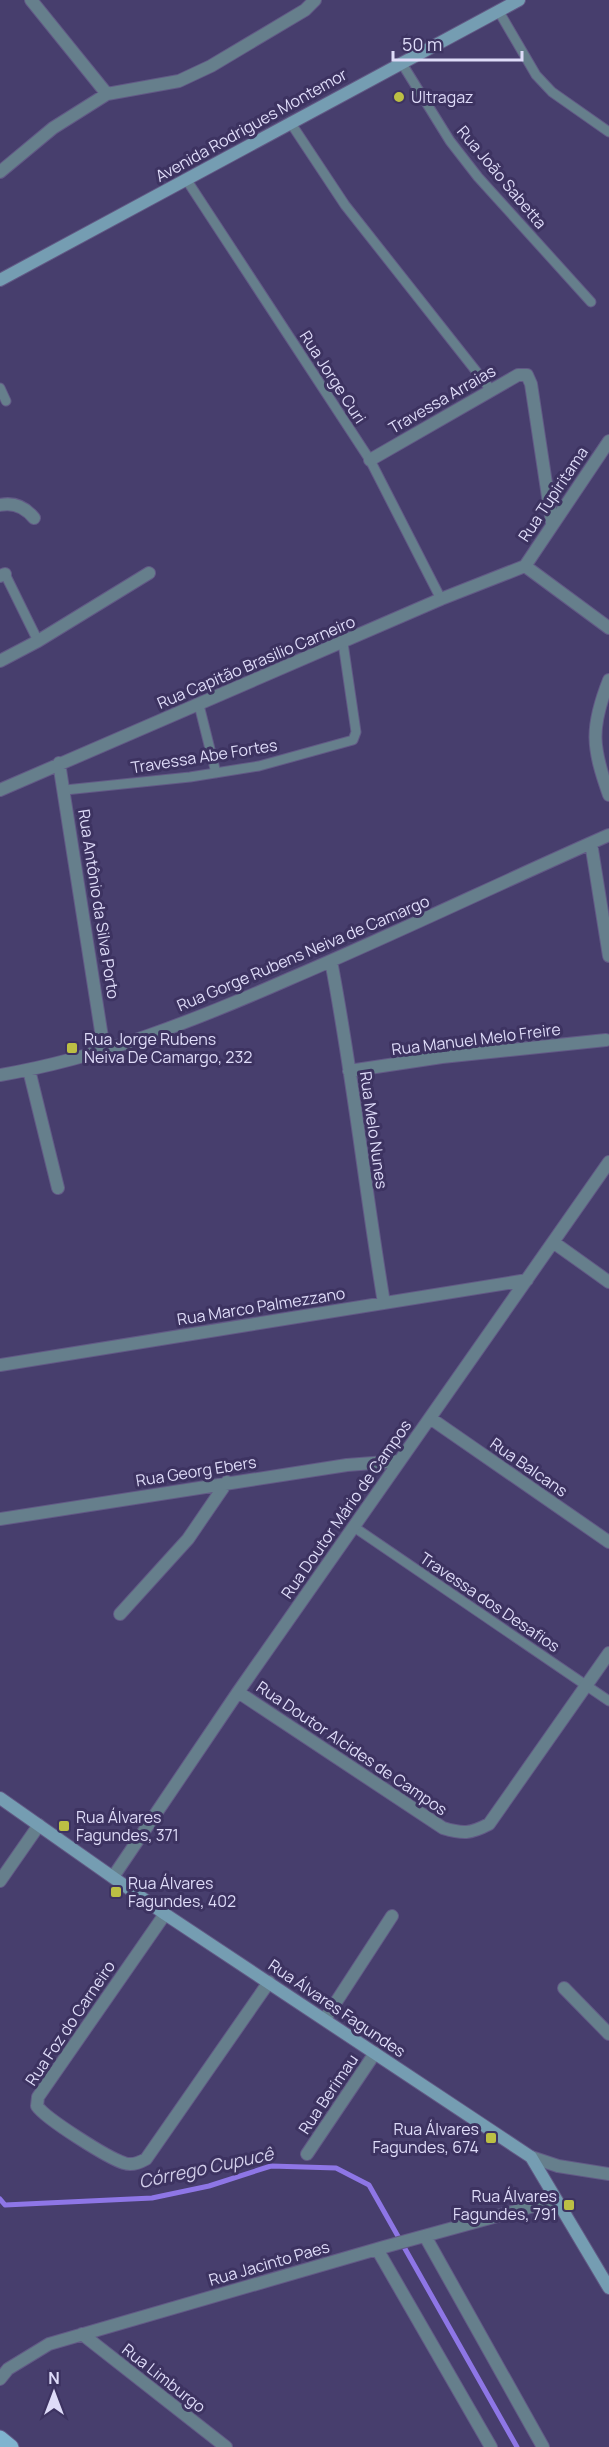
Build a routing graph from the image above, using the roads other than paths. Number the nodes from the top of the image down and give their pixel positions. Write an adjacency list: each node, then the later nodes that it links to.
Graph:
1 (31, 0): 6 (street)
2 (315, 0): 6 (street)
3 (519, 0): 4 (street, Avenida Rodrigues Montemor)
4 (498, 10): 5 (street, Avenida Rodrigues Montemor); 8 (lane)
5 (401, 62): 7 (street, Avenida Rodrigues Montemor); 12 (lane, Rua João Sabetta)
6 (107, 94): 9 (street)
7 (290, 122): 10 (street, Avenida Rodrigues Montemor); 14 (lane)
8 (609, 132)
9 (0, 172)
10 (186, 179): 11 (street, Avenida Rodrigues Montemor); 17 (lane, Rua Jorge Curi)
11 (0, 280)
12 (591, 302)
13 (0, 388): 15 (lane)
14 (491, 390): 17 (street, Travessa Arraias); 20 (street, Travessa Arraias)
15 (6, 400)
16 (609, 441): 20 (street, Rua Tupiritama)
17 (370, 460): 24 (lane, Rua Jorge Curi)
18 (0, 505): 19 (street)
19 (34, 518)
20 (552, 523): 21 (street, Rua Tupiritama)
21 (525, 566): 24 (street, Rua Capitão Brasilio Carneiro); 25 (street)
22 (149, 573): 26 (street)
23 (3, 575): 26 (lane)
24 (441, 599): 27 (street, Rua Capitão Brasilio Carneiro)
25 (609, 628)
26 (38, 641): 28 (street)
27 (343, 643): 30 (street, Rua Capitão Brasilio Carneiro); 32 (lane, Travessa Abe Fortes)
28 (0, 661)
29 (609, 680): 35 (street)
30 (199, 705): 31 (street, Rua Capitão Brasilio Carneiro); 32 (lane)
31 (59, 764): 33 (street, Rua Capitão Brasilio Carneiro); 34 (street, Rua Antônio da Silva Porto)
32 (216, 773): 34 (lane, Travessa Abe Fortes)
33 (0, 789)
34 (65, 790): 41 (street, Rua Antônio da Silva Porto)
35 (609, 795)
36 (609, 835): 37 (street, Rua Gorge Rubens Neiva de Camargo)
37 (591, 843): 38 (street); 39 (street, Rua Gorge Rubens Neiva de Camargo)
38 (609, 956)
39 (331, 961): 41 (street, Rua Gorge Rubens Neiva de Camargo); 43 (street, Rua Melo Nunes)
40 (606, 1040): 43 (street, Rua Manuel Melo Freire)
41 (104, 1050): 42 (street, Rua Gorge Rubens Neiva de Camargo)
42 (29, 1070): 44 (street, Rua Gorge Rubens Neiva de Camargo); 46 (street)
43 (349, 1071): 50 (street, Rua Melo Nunes)
44 (0, 1075)
45 (609, 1162): 47 (street, Rua Doutor Mário de Campos)
46 (58, 1188)
47 (553, 1242): 48 (street, Rua Doutor Mário de Campos); 49 (street)
48 (527, 1280): 50 (street, Rua Marco Palmezzano); 52 (street, Rua Doutor Mário de Campos)
49 (609, 1282)
50 (384, 1303): 51 (street, Rua Marco Palmezzano)
51 (0, 1365)
52 (430, 1418): 53 (street, Rua Doutor Mário de Campos); 57 (street, Rua Balcans)
53 (399, 1461): 54 (street, Rua Georg Ebers); 56 (street, Rua Doutor Mário de Campos)
54 (227, 1482): 55 (street, Rua Georg Ebers); 58 (street)
55 (0, 1519)
56 (354, 1527): 60 (lane, Travessa dos Desafios); 61 (street, Rua Doutor Mário de Campos)
57 (609, 1542)
58 (120, 1614)
59 (609, 1653): 60 (street, Rua Doutor Alcides de Campos)
60 (586, 1685): 61 (street, Rua Doutor Alcides de Campos); 62 (lane, Travessa dos Desafios)
61 (238, 1692): 65 (street, Rua Doutor Mário de Campos)
62 (609, 1701)
63 (0, 1798): 64 (street, Rua Álvares Fagundes)
64 (39, 1825): 65 (street, Rua Álvares Fagundes); 66 (street)
65 (113, 1877): 67 (street, Rua Álvares Fagundes)
66 (0, 1881)
67 (165, 1914): 69 (street, Rua Álvares Fagundes); 69 (street, Rua Foz do Carneiro)
68 (392, 1916): 71 (street)
69 (269, 1982): 71 (street, Rua Álvares Fagundes)
70 (564, 1988): 72 (street)
71 (325, 2019): 73 (street, Rua Álvares Fagundes)
72 (607, 2027)
73 (375, 2053): 74 (street, Rua Berimau); 75 (street, Rua Álvares Fagundes)
74 (307, 2154)
75 (531, 2157): 76 (street); 77 (street, Rua Álvares Fagundes)
76 (609, 2174)
77 (556, 2200): 78 (street, Rua Jacinto Paes); 80 (street, Rua Álvares Fagundes)
78 (421, 2237): 79 (street, Rua Jacinto Paes); 87 (street)
79 (380, 2248): 81 (street, Rua Jacinto Paes); 86 (street)
80 (609, 2288)
81 (82, 2334): 82 (street, Rua Jacinto Paes); 85 (street, Rua Limburgo)
82 (0, 2379)
83 (0, 2438): 84 (main road)
84 (11, 2447)
85 (225, 2447)
86 (491, 2447)
87 (543, 2447)

